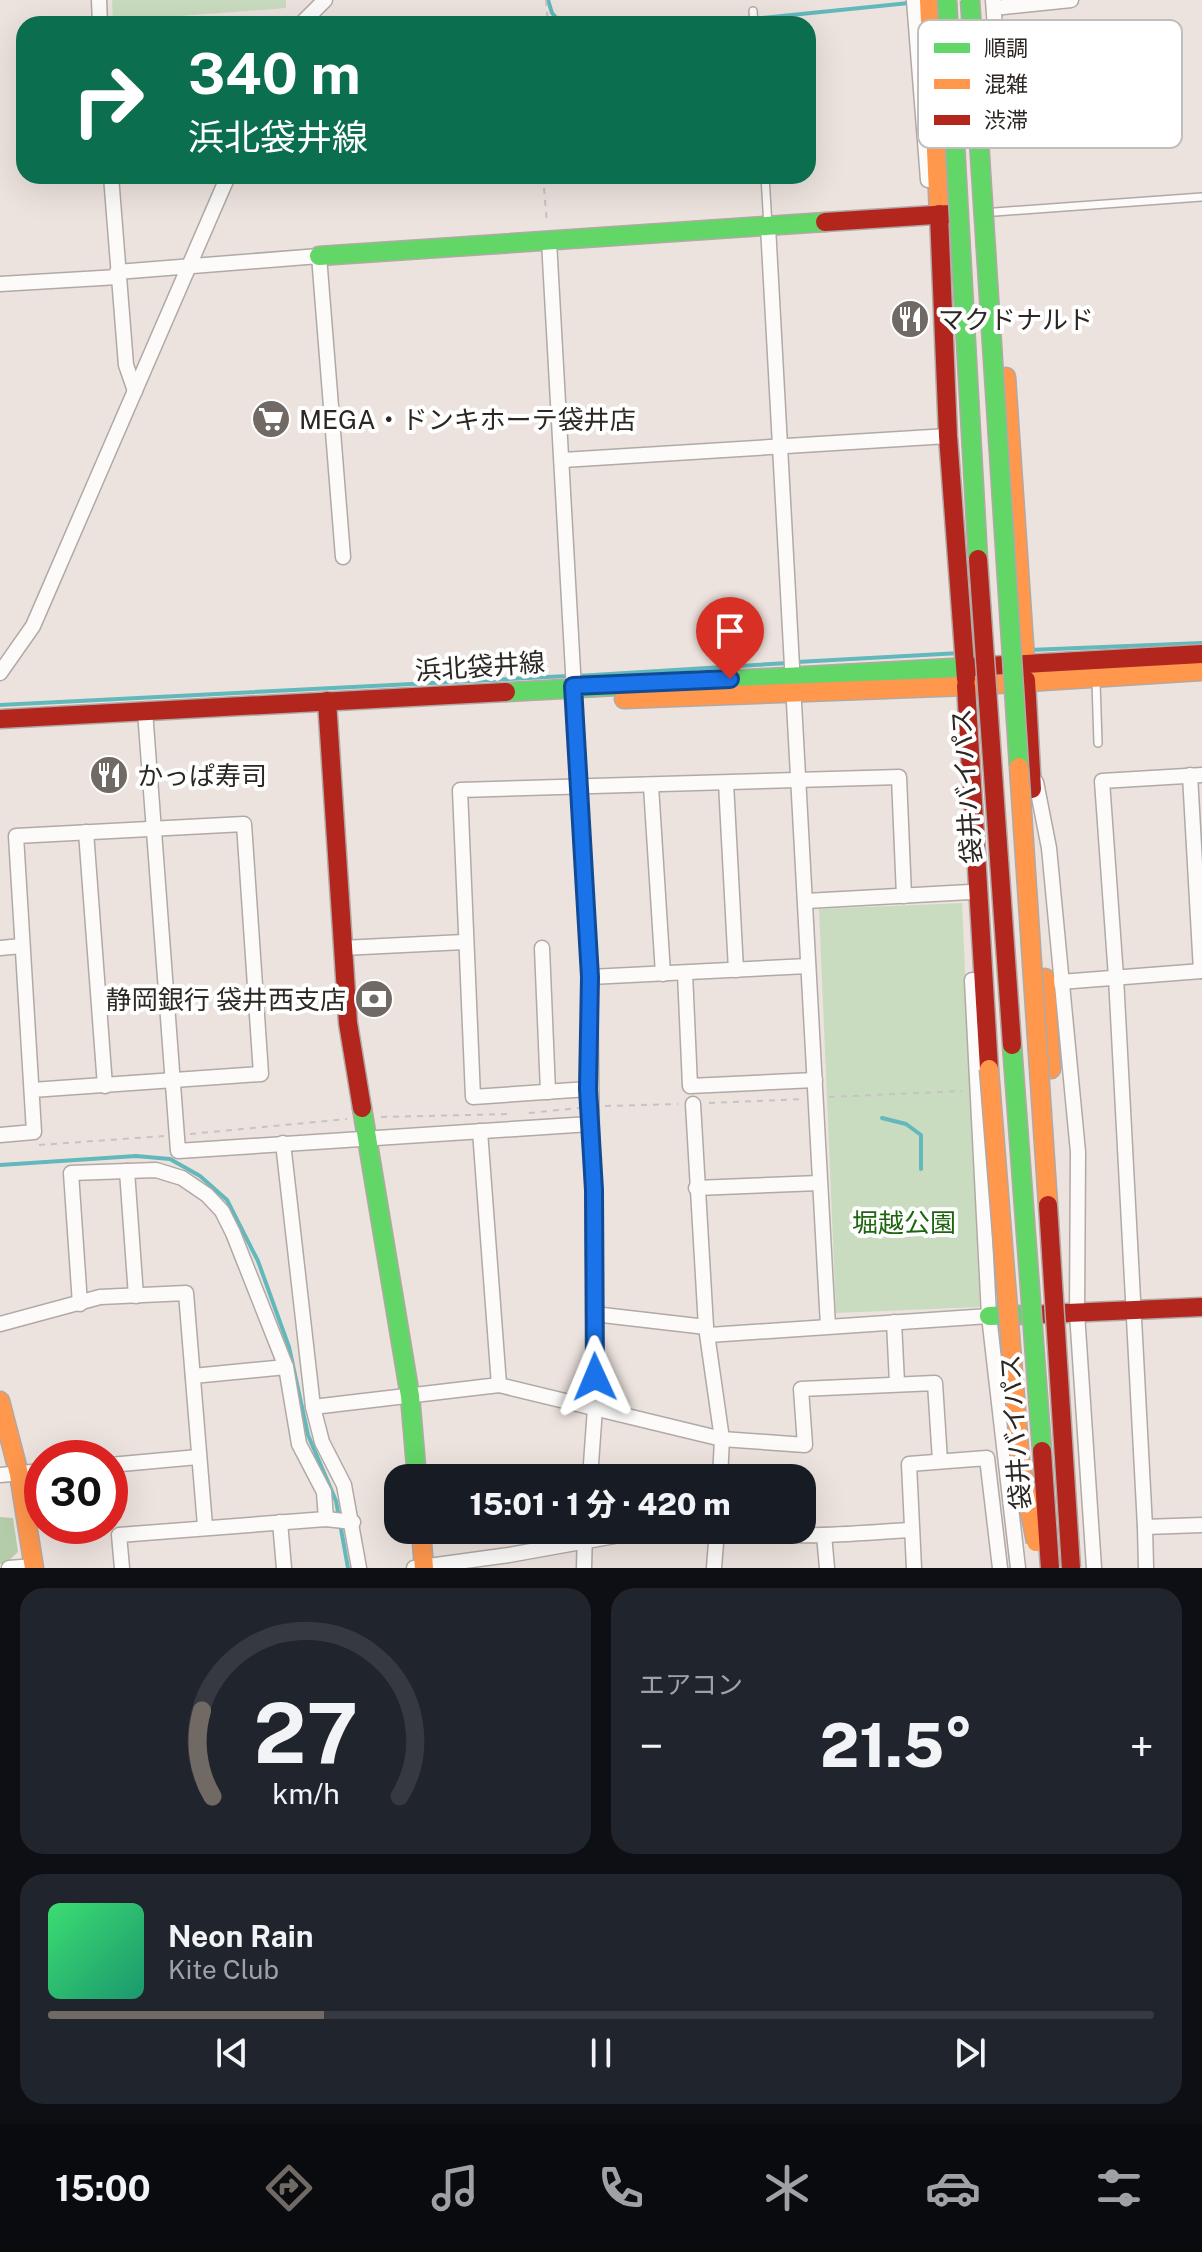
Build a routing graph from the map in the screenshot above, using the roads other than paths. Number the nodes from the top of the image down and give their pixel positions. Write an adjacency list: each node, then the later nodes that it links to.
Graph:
1 (325, 0): 9 (street)
2 (914, 0): 14 (street)
3 (929, 0): 11 (main road)
4 (947, 0): 12 (main road, 袋井バイパス, bridge)
5 (970, 0): 13 (main road, 袋井バイパス, bridge)
6 (1071, 0): 7 (street)
7 (989, 3)
8 (753, 11): 10 (lane)
9 (309, 16)
10 (753, 16)
11 (930, 20)
12 (948, 20)
13 (971, 20)
14 (918, 62)
15 (924, 148): 25 (street)
16 (936, 148): 25 (main road)
17 (955, 148): 144 (main road, 袋井バイパス, bridge)
18 (980, 148): 145 (main road, 袋井バイパス, bridge)
19 (990, 148): 24 (main road)
20 (111, 184): 30 (street)
21 (225, 184): 29 (street)
22 (765, 184): 26 (lane)
23 (1202, 197): 24 (lane)
24 (995, 212): 25 (main road); 39 (main road)
25 (939, 214): 26 (main road); 33 (main road)
26 (768, 226): 27 (main road); 34 (street)
27 (549, 241): 28 (main road); 35 (street)
28 (319, 256): 29 (street); 36 (street)
29 (188, 269): 30 (street); 32 (street)
30 (117, 274): 31 (street); 32 (street)
31 (0, 284)
32 (135, 391): 41 (street)
33 (948, 436): 34 (street); 38 (main road)
34 (781, 448): 35 (street); 43 (street)
35 (563, 460): 45 (street)
36 (343, 557)
37 (1202, 654): 39 (main road, 浜北袋井線)
38 (965, 666): 39 (main road, 浜北袋井線); 43 (main road, 浜北袋井線); 44 (main road)
39 (1026, 671): 42 (main road, 浜北袋井線); 44 (main road, 浜北袋井線); 51 (main road)
40 (1202, 671): 42 (main road, 浜北袋井線)
41 (0, 673)
42 (1095, 676): 50 (lane)
43 (793, 685): 44 (main road, 浜北袋井線); 45 (main road, 浜北袋井線); 53 (street)
44 (966, 686): 59 (main road)
45 (574, 694): 46 (main road, 浜北袋井線); 56 (street)
46 (328, 708): 47 (main road, 浜北袋井線); 66 (main road)
47 (145, 718): 48 (main road, 浜北袋井線); 49 (main road, 浜北袋井線); 57 (street)
48 (0, 719)
49 (0, 733)
50 (1098, 743)
51 (1031, 759): 75 (street); 146 (main road)
52 (1196, 775): 70 (street); 74 (street)
53 (799, 780): 54 (street); 61 (street); 62 (street)
54 (726, 783): 55 (street); 69 (street)
55 (651, 786): 56 (street); 72 (street)
56 (578, 789): 63 (street); 73 (street)
57 (153, 828): 58 (street); 77 (street); 77 (street)
58 (86, 832): 64 (street); 78 (street)
59 (975, 843): 60 (street); 143 (main road, bridge)
60 (970, 892): 61 (street); 97 (street)
61 (904, 896): 62 (street)
62 (806, 901): 68 (street)
63 (464, 942): 66 (street); 81 (street)
64 (22, 946): 65 (street); 80 (street)
65 (0, 948)
66 (342, 948): 86 (main road)
67 (542, 948): 81 (street)
68 (808, 966): 69 (street); 76 (street)
69 (736, 970): 71 (street)
70 (1202, 971): 74 (street)
71 (685, 973): 72 (street); 76 (street)
72 (663, 974): 73 (street)
73 (590, 977): 79 (street)
74 (1116, 977): 75 (street); 94 (street)
75 (1060, 982): 95 (street)
76 (815, 1080): 89 (street)
77 (173, 1081): 78 (street); 87 (street)
78 (105, 1086): 80 (street)
79 (588, 1089): 81 (street); 83 (street)
80 (32, 1090): 85 (street)
81 (548, 1092)
82 (693, 1104): 90 (street)
83 (590, 1124): 84 (street); 96 (street)
84 (480, 1131): 86 (street); 105 (street)
85 (0, 1135)
86 (366, 1137): 87 (street); 106 (main road)
87 (283, 1143): 108 (street)
88 (127, 1171): 91 (street); 92 (street); 102 (street)
89 (819, 1183): 90 (street); 100 (street)
90 (696, 1188): 101 (street)
91 (136, 1296): 92 (street); 103 (street)
92 (80, 1304): 99 (street)
93 (1202, 1307): 94 (main road)
94 (1134, 1310): 95 (main road); 123 (street)
95 (1077, 1313): 97 (main road); 147 (street)
96 (594, 1314): 101 (street); 109 (street)
97 (989, 1316): 98 (street); 142 (street)
98 (894, 1322): 100 (street); 104 (street)
99 (0, 1324)
100 (828, 1326): 101 (street)
101 (707, 1331): 110 (street)
102 (286, 1367): 103 (street); 118 (street)
103 (193, 1376): 111 (street)
104 (897, 1383): 110 (street); 112 (street)
105 (499, 1385): 106 (street); 109 (street)
106 (410, 1396): 108 (street); 114 (main road)
107 (0, 1401): 117 (main road)
108 (313, 1407): 120 (street)
109 (595, 1408): 110 (street); 115 (street)
110 (722, 1439): 116 (street)
111 (198, 1457): 113 (street); 122 (street)
112 (940, 1461): 124 (street); 141 (street)
113 (128, 1463)
114 (416, 1464)
115 (591, 1464)
116 (721, 1464)
117 (9, 1474): 131 (main road)
118 (326, 1519): 119 (street); 120 (street)
119 (280, 1522): 122 (street); 134 (street)
120 (353, 1522): 135 (street)
121 (1202, 1525): 123 (street)
122 (205, 1526): 133 (street)
123 (1145, 1527): 148 (street)
124 (911, 1530): 126 (street); 140 (street)
125 (816, 1535): 126 (street)
126 (824, 1535): 139 (street)
127 (421, 1544): 136 (main road)
128 (544, 1544): 136 (street)
129 (585, 1544): 137 (street)
130 (716, 1544): 138 (street)
131 (34, 1567): 132 (street)
132 (9, 1568)
133 (122, 1568)
134 (284, 1568)
135 (359, 1568)
136 (420, 1568)
137 (584, 1568)
138 (714, 1568)
139 (827, 1568)
140 (914, 1568)
141 (1000, 1568)
142 (1018, 1568)
143 (1041, 1568)
144 (1050, 1568)
145 (1071, 1568)
146 (1080, 1568)
147 (1094, 1568)
148 (1146, 1568)

